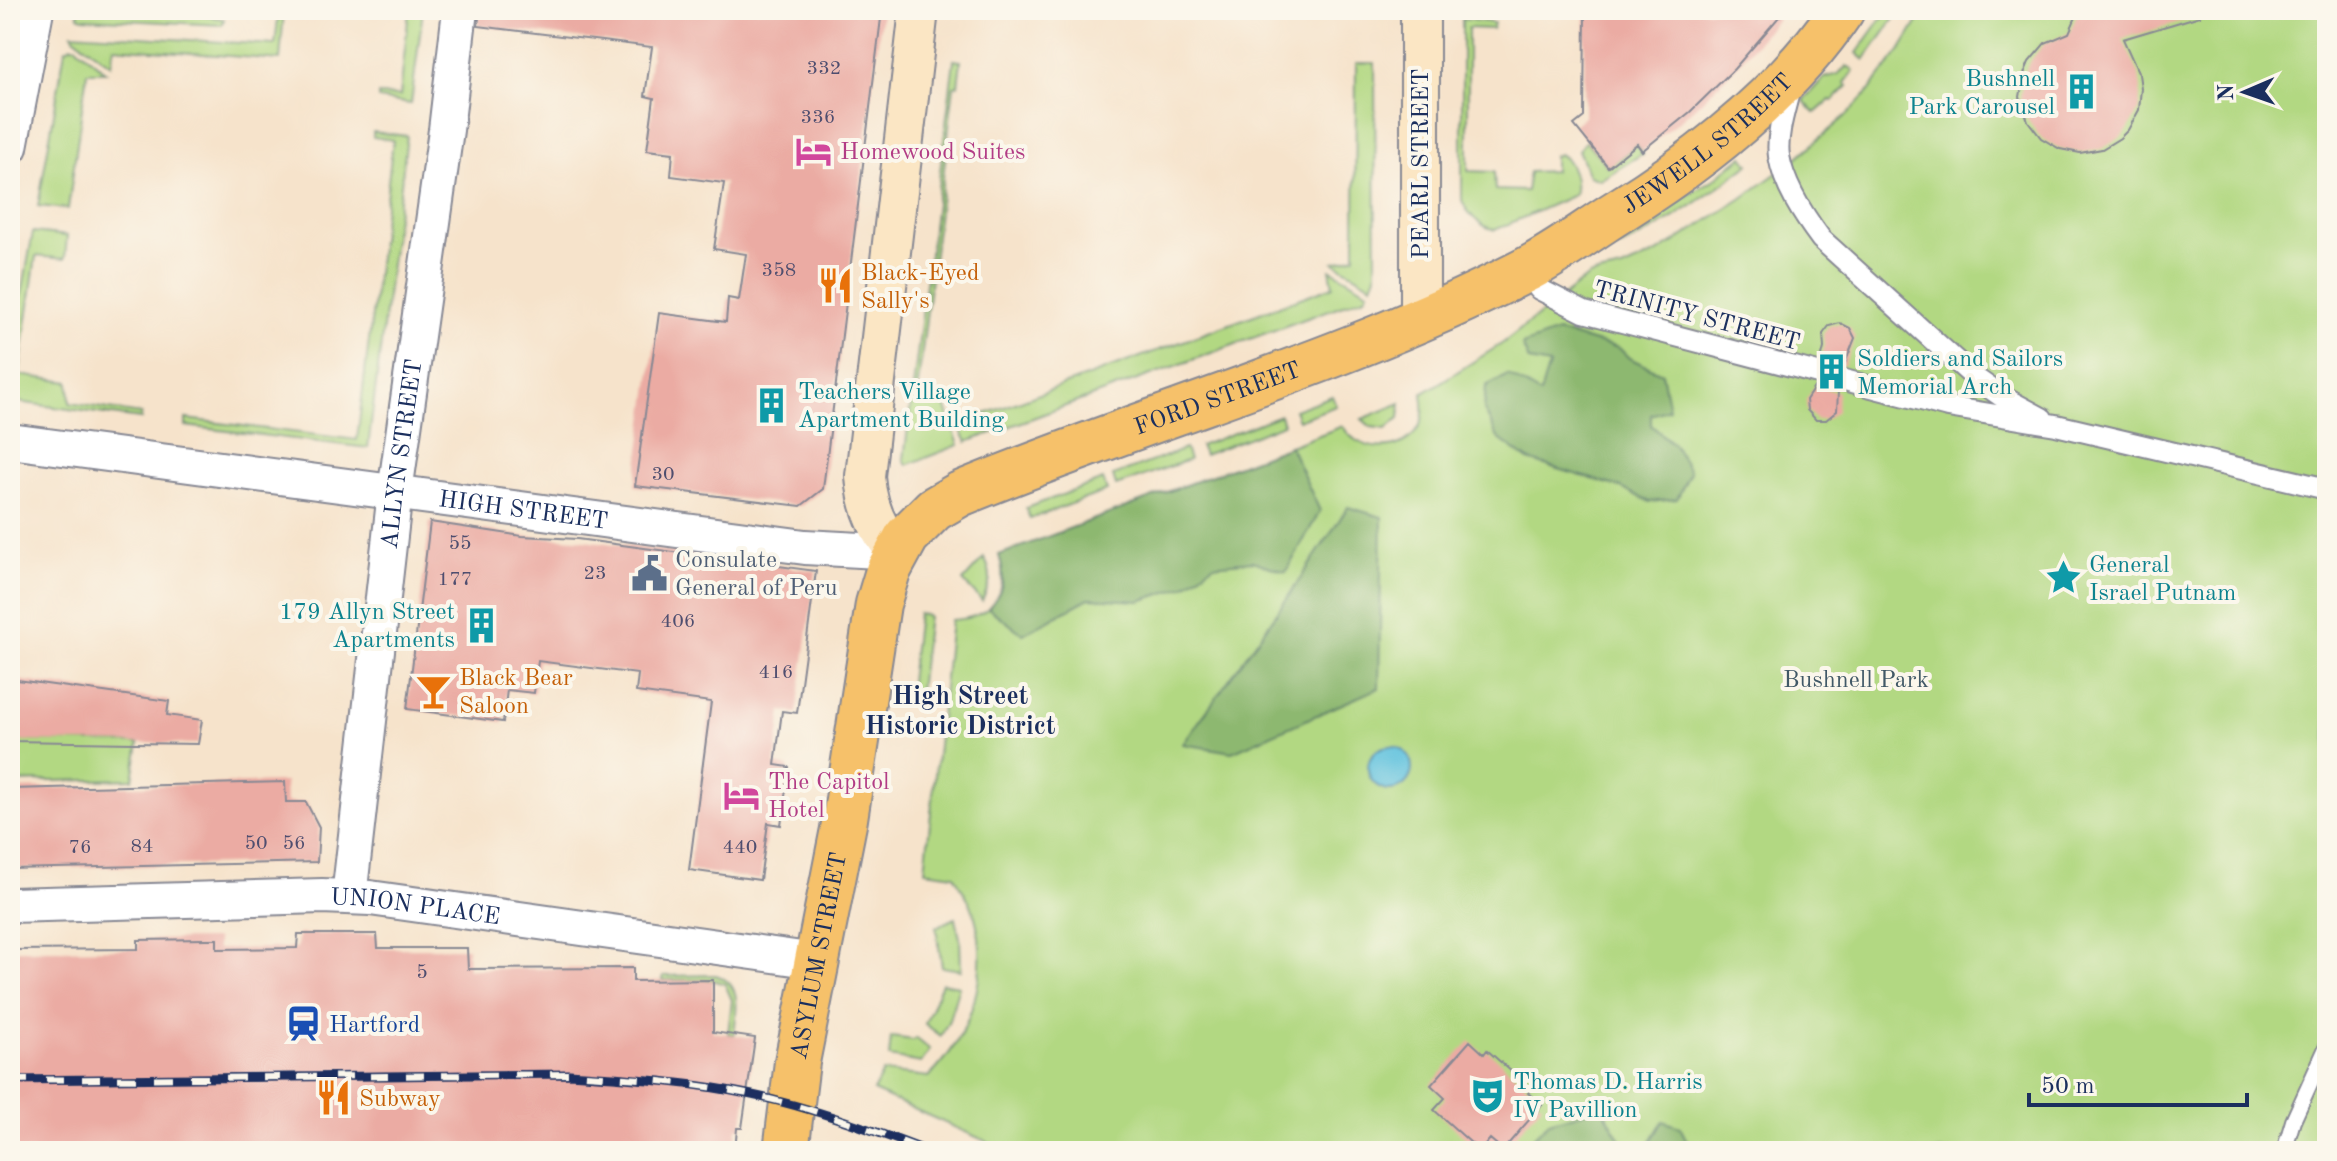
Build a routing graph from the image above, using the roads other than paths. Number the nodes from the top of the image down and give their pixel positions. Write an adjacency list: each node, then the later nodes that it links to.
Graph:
1 (36, 10): 7 (street)
2 (460, 10): 13 (street, ALLYN STREET)
3 (919, 10): 14 (main road)
4 (1420, 10): 9 (main road, PEARL STREET)
5 (1842, 10): 6 (main road, JEWELL STREET)
6 (1793, 73): 8 (main road, JEWELL STREET); 10 (street, TRINITY STREET)
7 (10, 147)
8 (1538, 262): 9 (main road, FORD STREET); 10 (street, TRINITY STREET)
9 (1420, 317): 14 (main road, FORD STREET)
10 (2056, 425): 12 (street, TRINITY STREET)
11 (10, 441): 13 (street, HIGH STREET)
12 (2327, 489)
13 (395, 492): 14 (street, HIGH STREET); 15 (street, ALLYN STREET)
14 (897, 552): 17 (main road, ASYLUM STREET)
15 (349, 897): 16 (street, UNION PLACE); 17 (street, UNION PLACE)
16 (10, 905)
17 (816, 961): 19 (main road, ASYLUM STREET)
18 (2327, 1046): 20 (lane)
19 (786, 1151)
20 (2284, 1151)

